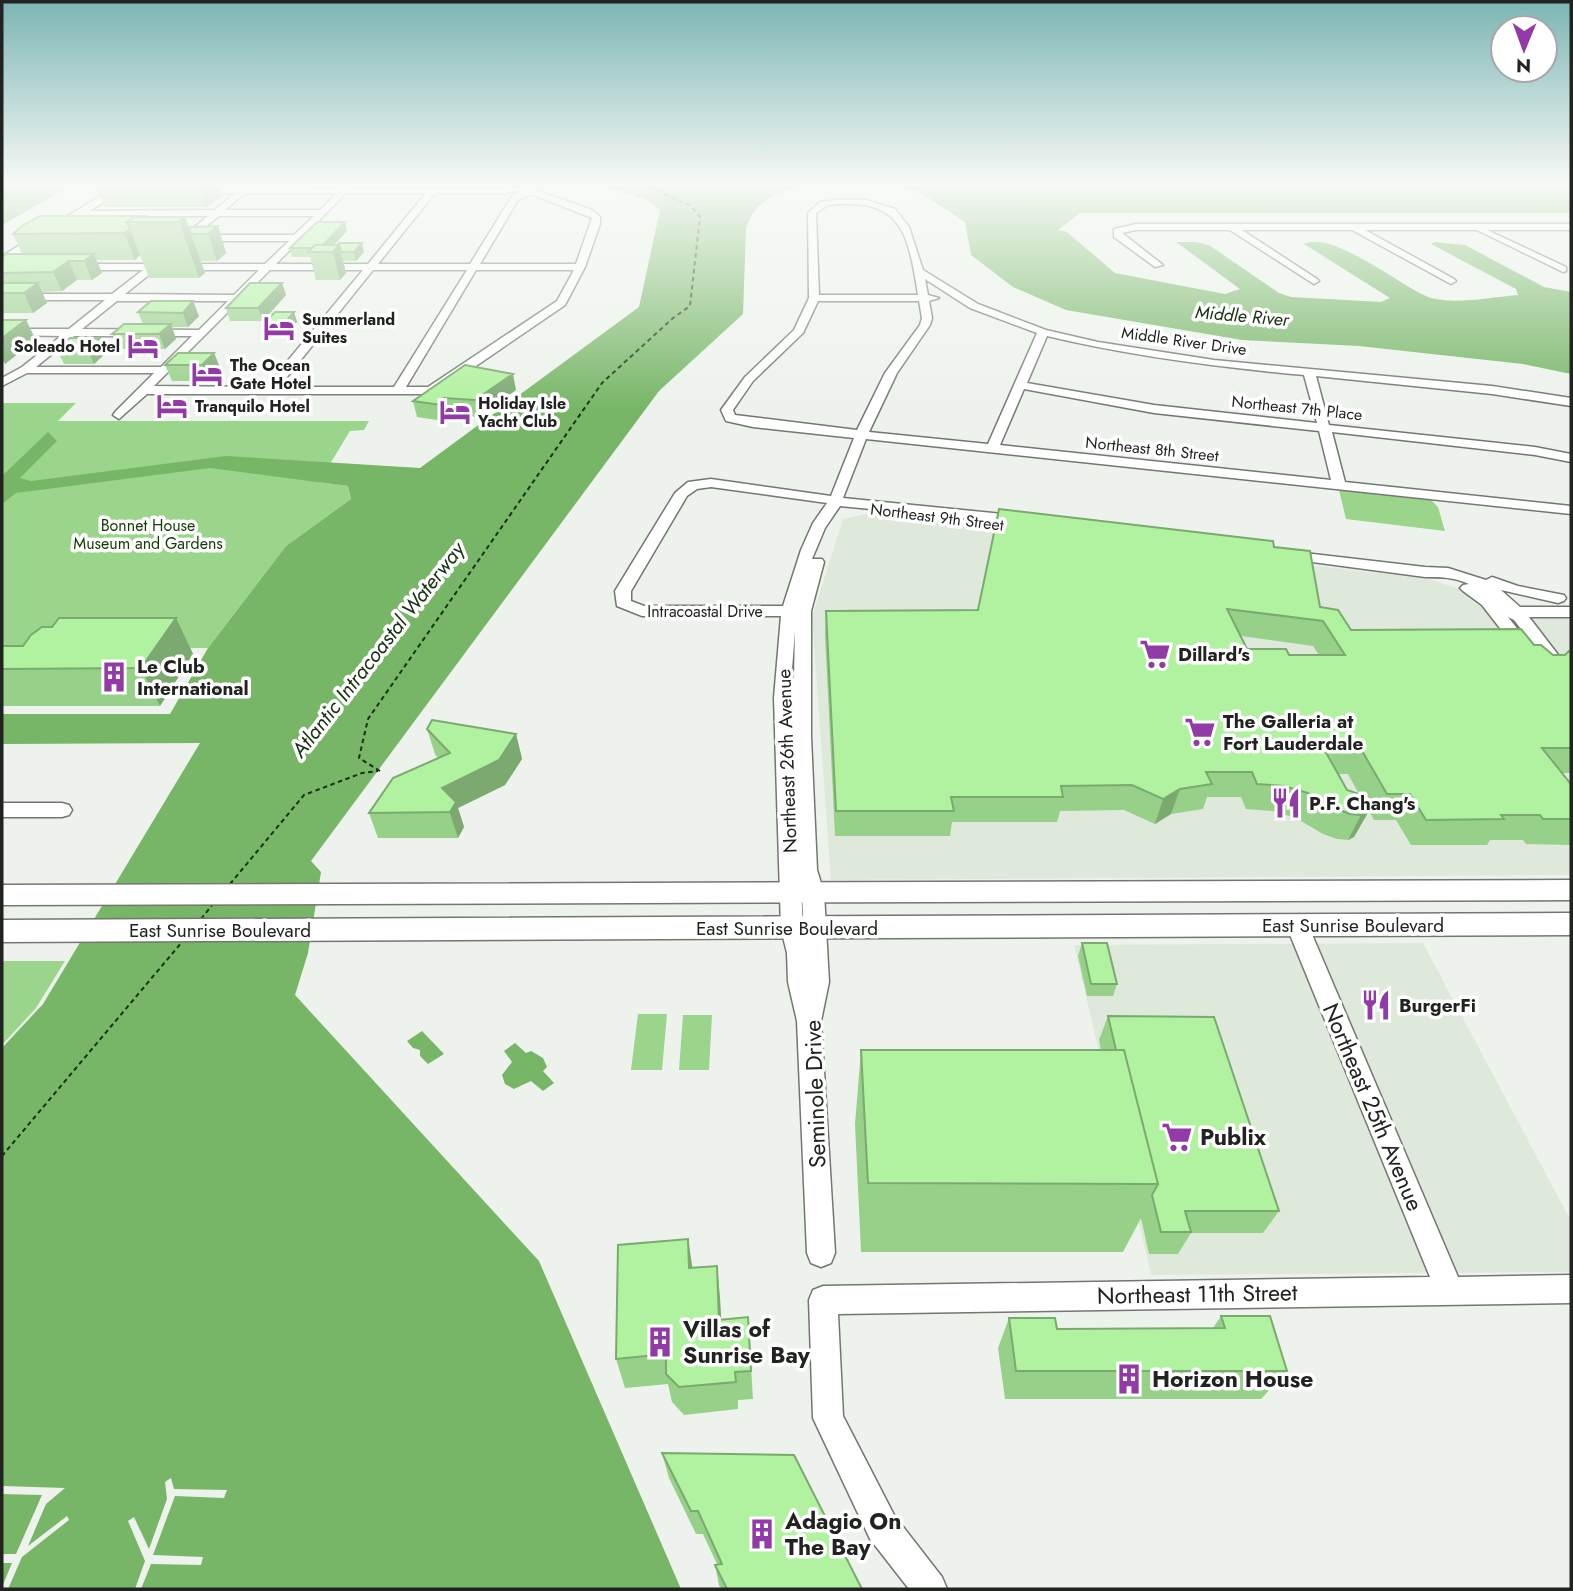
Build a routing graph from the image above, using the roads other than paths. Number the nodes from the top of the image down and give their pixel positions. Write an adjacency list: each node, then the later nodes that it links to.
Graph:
1 (152, 260): 12 (street)
2 (274, 260): 17 (street)
3 (375, 260): 18 (street)
4 (477, 260): 19 (street)
5 (583, 260): 20 (street)
6 (813, 260): 30 (street)
7 (916, 260): 22 (street)
8 (1152, 260): 16 (street)
9 (1282, 260): 23 (street)
10 (1414, 260): 24 (street)
11 (1545, 260): 21 (street)
12 (149, 263): 15 (street); 17 (street); 27 (street); 28 (street)
13 (2, 264): 14 (street)
14 (17, 265)
15 (60, 265)
16 (1158, 265)
17 (268, 266): 18 (street); 29 (street)
18 (370, 266): 19 (street); 44 (street)
19 (473, 267): 20 (street); 45 (street)
20 (580, 267): 45 (street)
21 (1563, 269)
22 (919, 271): 25 (street, Middle River Drive); 31 (street, Northeast 26th Avenue)
23 (1314, 281)
24 (1451, 281)
25 (956, 296): 31 (street); 35 (street, Middle River Drive)
26 (2, 297): 27 (street)
27 (102, 297): 28 (street); 33 (street)
28 (115, 297): 29 (street); 34 (street)
29 (235, 298): 36 (street)
30 (814, 298): 31 (street); 49 (street, Northeast 8th Street)
31 (924, 298): 49 (street, Northeast 26th Avenue)
32 (2, 332): 33 (street)
33 (58, 332): 34 (street); 41 (street)
34 (71, 332): 36 (street); 37 (street)
35 (1043, 332): 38 (street, Middle River Drive); 42 (street)
36 (201, 333): 40 (street)
37 (25, 370): 39 (street); 41 (street)
38 (1310, 372): 46 (street, Middle River Drive); 48 (street)
39 (88, 373): 40 (street); 41 (street)
40 (161, 373): 43 (street)
41 (6, 375)
42 (1021, 385): 48 (street, Northeast 7th Place); 50 (street)
43 (143, 390): 44 (street); 47 (street)
44 (270, 390): 45 (street)
45 (398, 391)
46 (1571, 402)
47 (119, 415)
48 (1323, 428): 51 (street, Northeast 7th Place); 53 (street)
49 (861, 435): 50 (street, Northeast 8th Street); 55 (street, Northeast 26th Avenue)
50 (992, 449): 53 (street, Northeast 8th Street)
51 (1571, 458)
52 (693, 485): 55 (street, Northeast 9th Street); 64 (street, Intracoastal Drive)
53 (1340, 487): 57 (street, Northeast 8th Street)
54 (852, 504): 55 (street, Northeast 9th Street); 56 (street, Northeast 9th Street); 58 (street, Northeast 9th Street)
55 (835, 505): 56 (street); 58 (street, Northeast 9th Street); 64 (street, Northeast 26th Avenue)
56 (868, 509): 58 (street, Northeast 9th Street)
57 (1571, 510)
58 (948, 511)
59 (1274, 554): 60 (street)
60 (1425, 572): 61 (street); 63 (street)
61 (1477, 579): 62 (street); 63 (street)
62 (1565, 598): 63 (street)
63 (1502, 607): 65 (street); 66 (street); 67 (street)
64 (795, 611): 73 (street, Northeast 26th Avenue)
65 (1571, 612)
66 (1544, 673)
67 (1564, 673)
68 (2, 810): 69 (street)
69 (62, 810)
70 (1571, 890): 71 (main road, East Sunrise Boulevard)
71 (1336, 891): 73 (main road, East Sunrise Boulevard); 76 (main road)
72 (588, 893): 73 (main road, East Sunrise Boulevard); 74 (main road, East Sunrise Boulevard); 77 (main road)
73 (802, 893): 78 (street, Northeast 26th Avenue)
74 (2, 895)
75 (1571, 924): 76 (main road, East Sunrise Boulevard)
76 (1297, 925): 78 (main road, East Sunrise Boulevard); 82 (street, Northeast 25th Avenue)
77 (494, 928): 78 (main road, East Sunrise Boulevard); 79 (main road, East Sunrise Boulevard)
78 (803, 929): 80 (street, Seminole Drive)
79 (2, 931)
80 (821, 1253)
81 (1571, 1289): 82 (street, Northeast 11th Street)
82 (1449, 1290): 83 (street, Northeast 11th Street)
83 (823, 1300): 84 (street)
84 (930, 1589)

